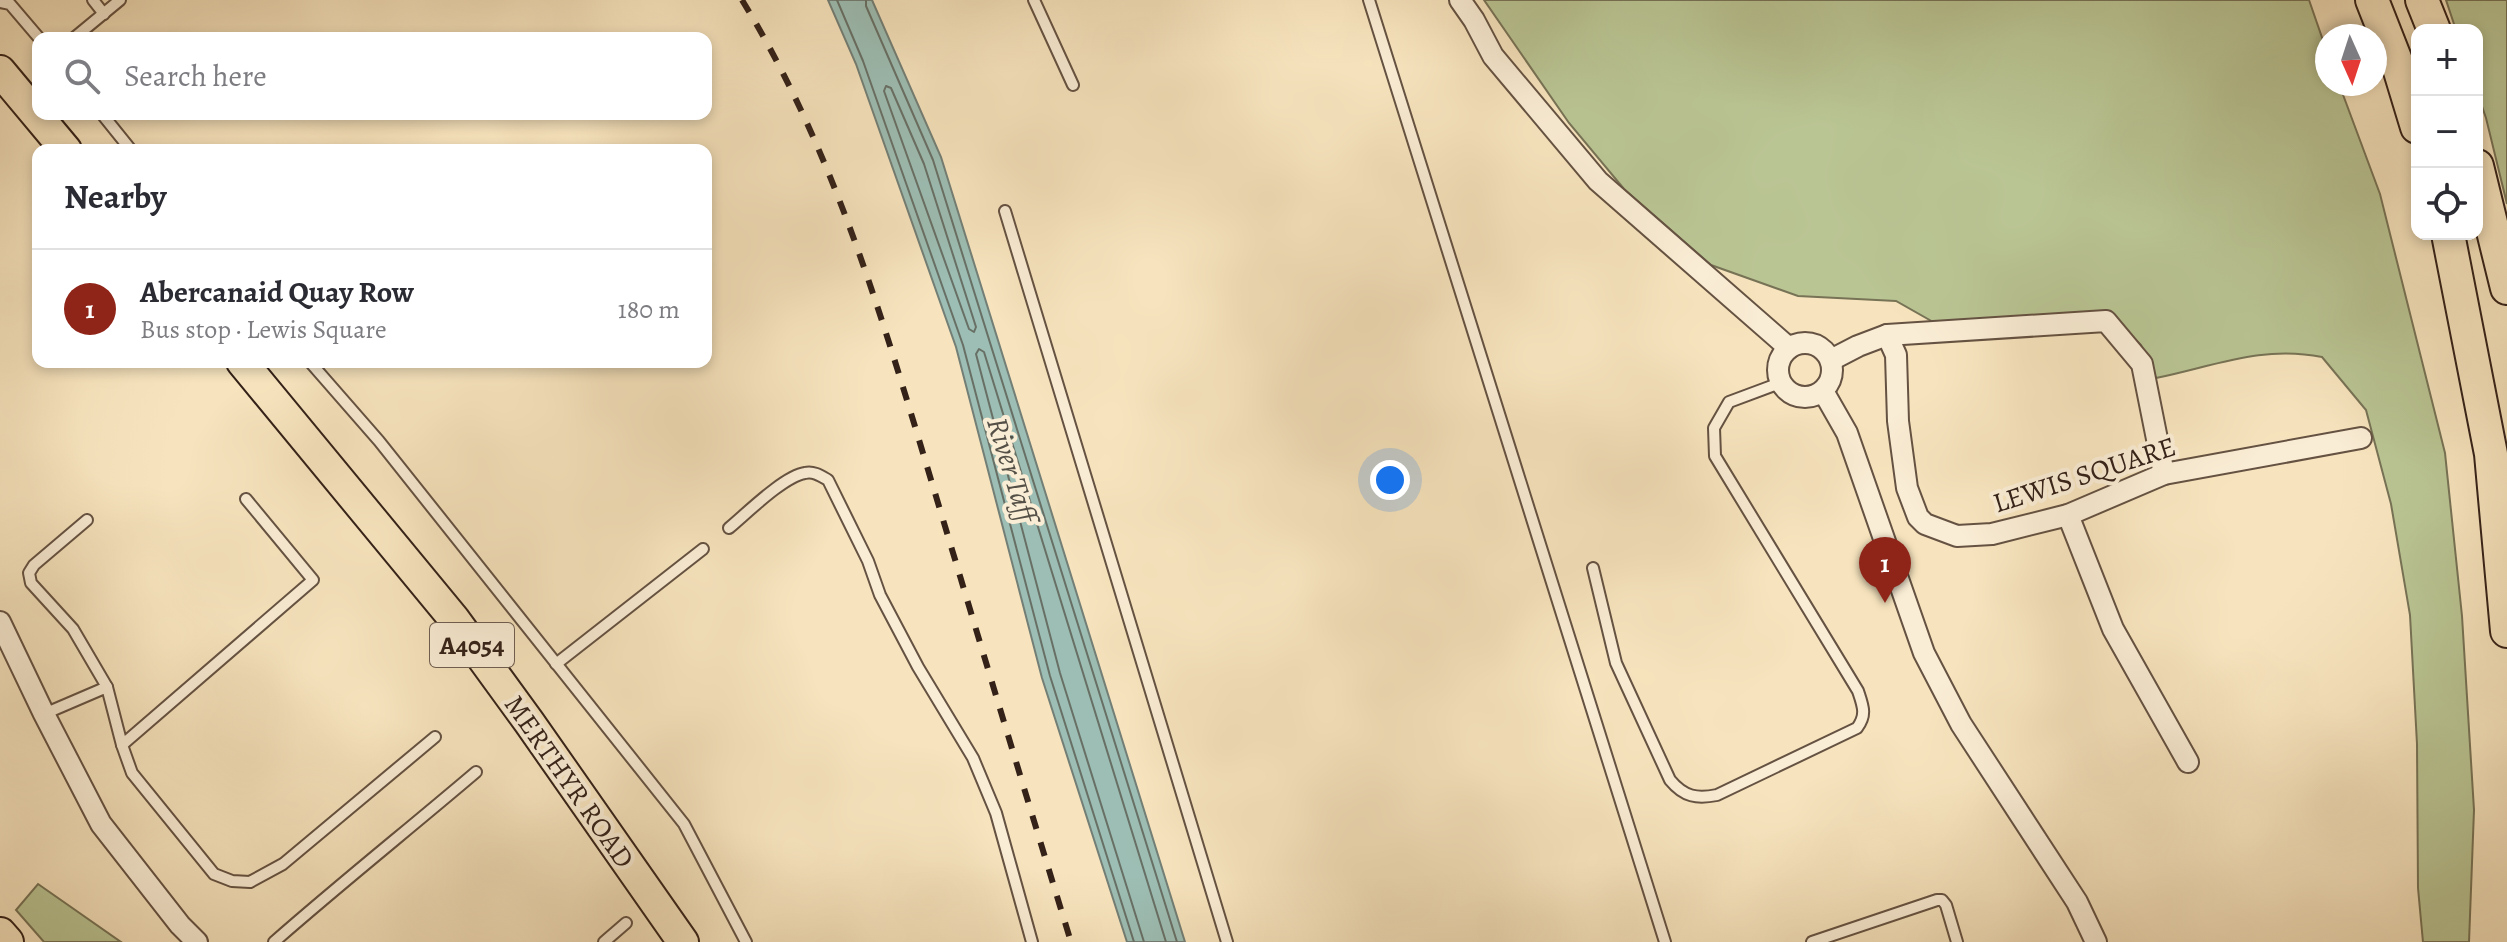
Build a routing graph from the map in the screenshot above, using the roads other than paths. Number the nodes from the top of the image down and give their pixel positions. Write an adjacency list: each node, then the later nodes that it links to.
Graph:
1 (93, 0): 9 (lane)
2 (120, 0): 9 (lane)
3 (1034, 0): 14 (lane)
4 (1369, 0): 59 (lane)
5 (1460, 0): 26 (street)
6 (2372, 0): 15 (highway)
7 (2422, 0): 10 (highway)
8 (7, 2): 11 (lane)
9 (104, 14): 12 (lane)
10 (2432, 24)
11 (34, 32)
12 (82, 32)
13 (0, 71): 16 (main road)
14 (1073, 85)
15 (2411, 107)
16 (32, 109)
17 (41, 120): 19 (main road)
18 (107, 120): 20 (lane)
19 (61, 144)
20 (126, 144)
21 (2477, 168): 24 (highway)
22 (1005, 211): 58 (lane)
23 (2449, 240): 41 (highway)
24 (2507, 288)
25 (1887, 335): 27 (street); 33 (street); 35 (street, LEWIS SQUARE)
26 (1789, 348): 27 (street); 30 (street)
27 (1831, 360): 31 (street)
28 (247, 368): 55 (main road, MERTHYR ROAD / A4054)
29 (315, 368): 42 (lane)
30 (1780, 383): 31 (street); 39 (lane)
31 (1823, 391): 62 (street)
32 (2361, 438): 33 (street, LEWIS SQUARE)
33 (2164, 474): 35 (street, LEWIS SQUARE)
34 (246, 499): 46 (lane)
35 (2068, 515): 47 (street)
36 (87, 520): 43 (lane)
37 (729, 528): 57 (lane)
38 (703, 549): 42 (lane)
39 (1593, 568)
40 (0, 622): 44 (street)
41 (2507, 631)
42 (556, 664): 56 (lane)
43 (107, 687): 44 (lane); 46 (lane)
44 (44, 714): 52 (street)
45 (435, 737): 46 (lane)
46 (122, 745)
47 (2188, 762)
48 (476, 772): 53 (lane)
49 (626, 923): 54 (lane)
50 (0, 934): 51 (highway)
51 (7, 942)
52 (197, 942)
53 (274, 942)
54 (604, 942)
55 (683, 942)
56 (746, 942)
57 (1032, 942)
58 (1227, 942)
59 (1665, 942)
60 (1812, 942): 61 (lane)
61 (1957, 942)
62 (2096, 942)

